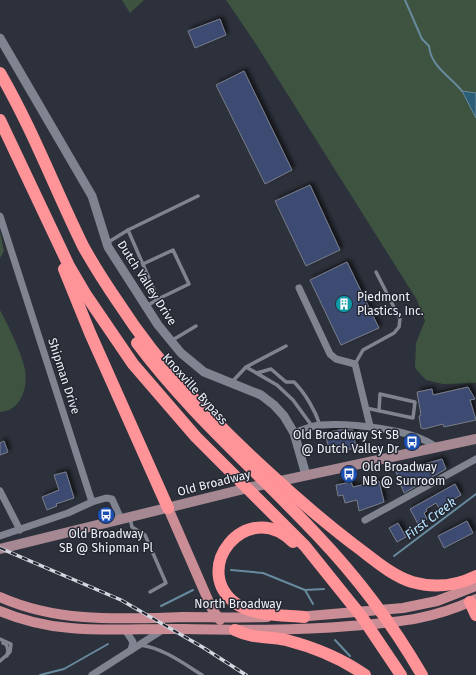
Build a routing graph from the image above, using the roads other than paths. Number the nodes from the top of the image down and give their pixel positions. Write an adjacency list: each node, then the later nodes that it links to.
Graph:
1 (0, 38): 9 (street, Dutch Valley Drive)
2 (0, 73): 43 (highway)
3 (0, 86): 57 (highway, Knoxville Bypass)
4 (0, 120): 7 (highway)
5 (198, 196): 8 (lane)
6 (0, 216): 35 (street, Shipman Drive)
7 (48, 224): 36 (highway); 42 (highway)
8 (128, 230): 9 (lane); 10 (lane)
9 (107, 243): 14 (street, Dutch Valley Drive)
10 (144, 264): 13 (lane); 13 (lane)
11 (376, 272): 18 (lane)
12 (299, 288): 18 (street)
13 (158, 299): 14 (lane)
14 (146, 306): 16 (street, Dutch Valley Drive)
15 (196, 326): 16 (lane)
16 (171, 341): 21 (street, Dutch Valley Drive)
17 (286, 346): 19 (lane)
18 (355, 364): 22 (street)
19 (246, 367): 20 (lane); 21 (lane)
20 (257, 373): 24 (lane); 26 (lane)
21 (231, 384): 27 (street, Dutch Valley Drive)
22 (366, 408): 23 (lane); 25 (street)
23 (379, 410): 23 (lane)
24 (320, 425): 25 (street); 26 (street)
25 (370, 426): 31 (street)
26 (312, 427): 27 (street)
27 (294, 433): 33 (street, Dutch Valley Drive)
28 (476, 439): 30 (main road, Old Broadway)
29 (476, 442): 30 (main road)
30 (458, 443): 31 (main road, Old Broadway)
31 (436, 448): 33 (main road, Old Broadway)
32 (476, 459): 38 (street)
33 (306, 475): 36 (main road, Old Broadway)
34 (0, 491): 39 (street)
35 (92, 502): 37 (street); 39 (street)
36 (168, 508): 37 (main road, Old Broadway); 46 (main road)
37 (126, 518): 41 (main road, Old Broadway); 45 (lane)
38 (365, 520)
39 (20, 530): 40 (street)
40 (0, 536)
41 (0, 549)
42 (317, 560): 54 (highway); 66 (highway)
43 (476, 576)
44 (476, 586): 47 (main road, North Broadway)
45 (150, 592)
46 (205, 592): 52 (main road); 53 (main road)
47 (460, 593): 49 (main road); 54 (main road, North Broadway)
48 (0, 597): 52 (main road, North Broadway)
49 (474, 600): 51 (highway); 56 (main road)
50 (0, 611): 58 (main road)
51 (476, 615)
52 (196, 617): 53 (main road, North Broadway)
53 (217, 617): 54 (main road, North Broadway); 56 (main road)
54 (304, 617)
55 (164, 629): 56 (main road); 58 (main road); 60 (street)
56 (232, 630): 65 (highway)
57 (394, 630): 67 (highway, Knoxville Bypass); 68 (highway)
58 (126, 631): 61 (street)
59 (0, 640): 62 (lane)
60 (139, 645): 61 (street); 64 (lane)
61 (131, 650): 63 (street)
62 (0, 661)
63 (92, 675)
64 (202, 675)
65 (365, 675)
66 (402, 675)
67 (422, 675)
68 (429, 675)

